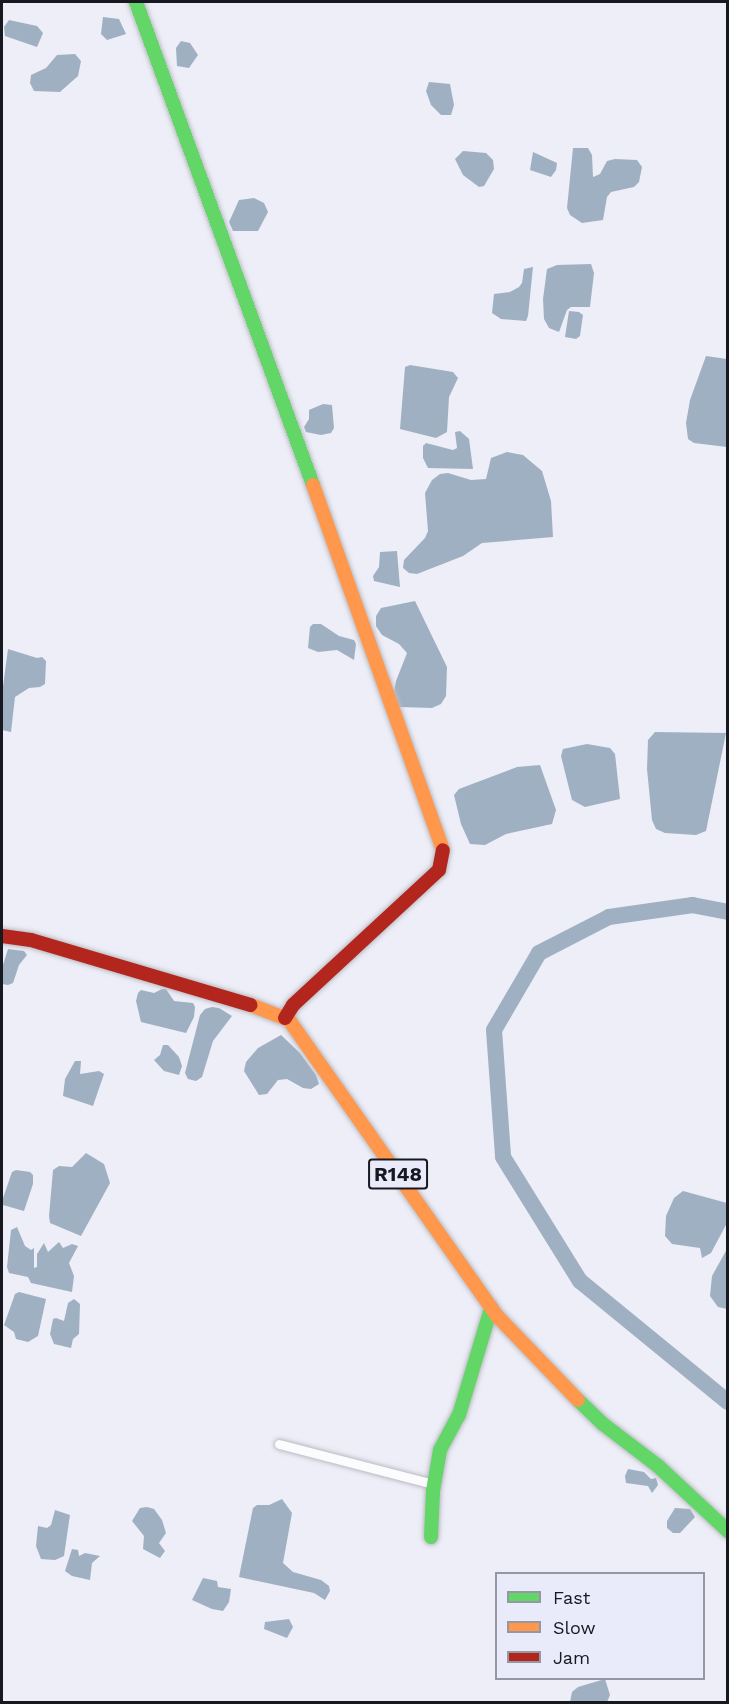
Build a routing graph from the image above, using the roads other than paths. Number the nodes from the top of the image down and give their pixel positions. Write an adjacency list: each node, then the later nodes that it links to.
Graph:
1 (136, 2): 3 (main road)
2 (2, 936): 3 (main road)
3 (285, 1018): 4 (main road, R148)
4 (491, 1308): 6 (main road); 7 (main road, R148)
5 (279, 1444): 6 (street)
6 (434, 1484): 8 (main road)
7 (728, 1531)
8 (431, 1538)

